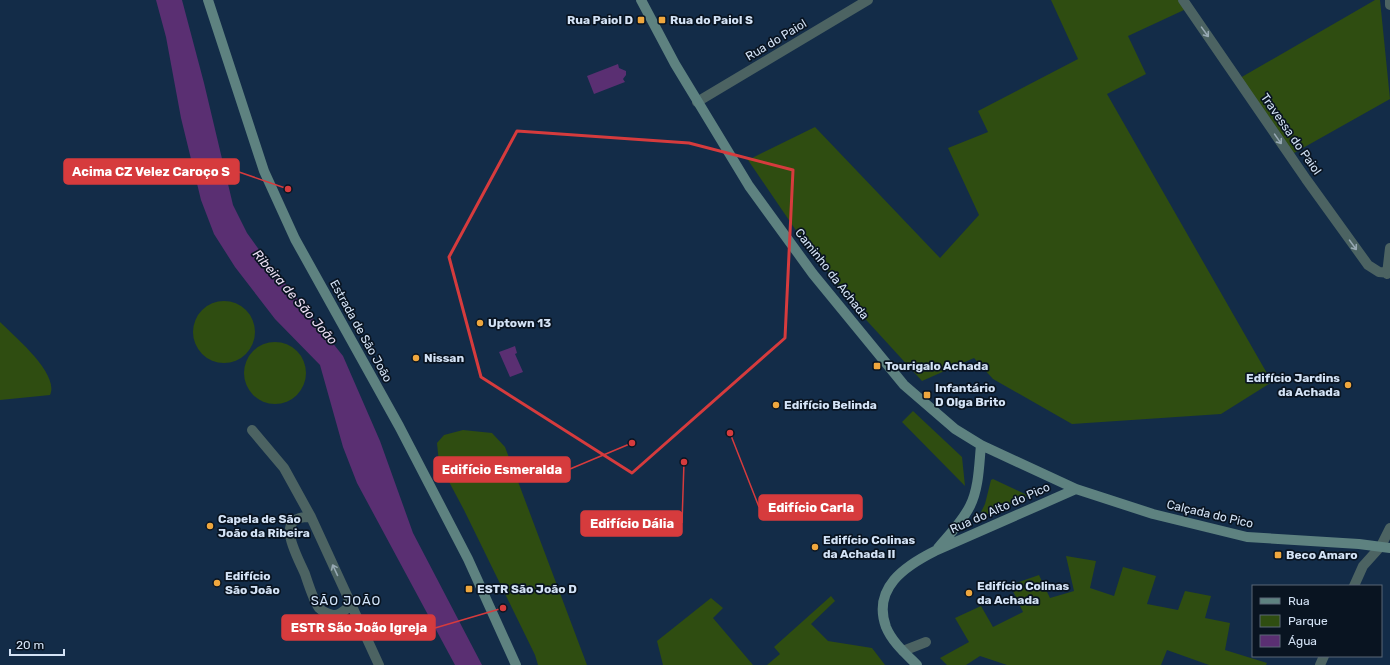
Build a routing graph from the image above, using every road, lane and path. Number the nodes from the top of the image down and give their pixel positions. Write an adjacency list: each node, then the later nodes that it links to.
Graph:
1 (208, 0): 22 (street, Estrada de São João)
2 (641, 0): 7 (street, Caminho da Achada)
3 (868, 0): 7 (street, Rua do Paiol)
4 (1183, 0): 9 (street, Travessa do Paiol, one-way to 9)
5 (1390, 0): 6 (street)
6 (1390, 5)
7 (697, 102): 11 (street, Caminho da Achada)
8 (1390, 248): 9 (street)
9 (1389, 273)
10 (252, 430): 13 (street)
11 (981, 445): 12 (street, Caminho da Achada); 16 (street, Rua do Alto do Pico)
12 (1076, 489): 15 (street, Calçada do Pico); 16 (street, Rua do Alto do Pico)
13 (311, 517): 18 (street, one-way to 13); 18 (street)
14 (1390, 528): 15 (street)
15 (1385, 547): 17 (street)
16 (935, 551): 20 (street, Rua do Alto do Pico)
17 (1354, 585)
18 (351, 605): 21 (street)
19 (926, 642): 20 (street)
20 (903, 651): 23 (street, Rua do Alto do Pico)
21 (379, 665)
22 (516, 665)
23 (917, 665)

